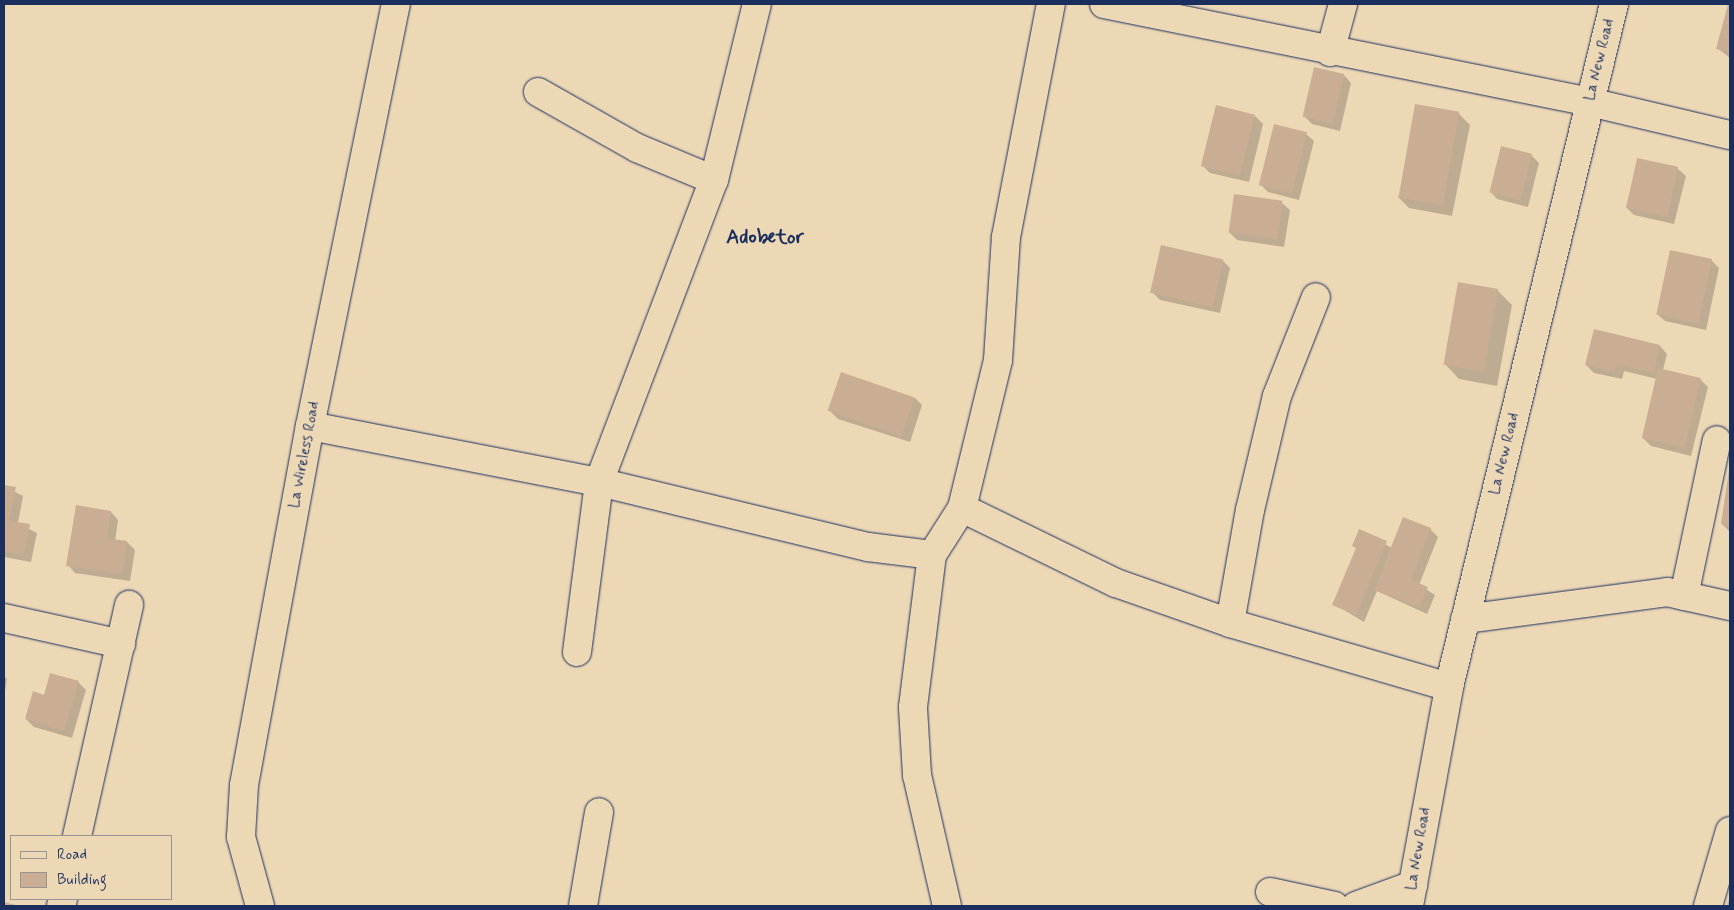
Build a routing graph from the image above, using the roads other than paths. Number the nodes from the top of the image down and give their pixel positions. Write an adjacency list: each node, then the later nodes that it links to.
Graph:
1 (396, 4): 13 (street, La Wireless Road)
2 (757, 4): 11 (street)
3 (1050, 4): 16 (street)
4 (1104, 4): 7 (street)
5 (1343, 4): 7 (street)
6 (1614, 4): 9 (street, La New Road)
7 (1330, 52): 9 (street)
8 (538, 92): 11 (street)
9 (1590, 102): 10 (street); 22 (street, La New Road)
10 (1730, 135)
11 (714, 180): 15 (street)
12 (1316, 297): 23 (street)
13 (310, 426): 15 (street); 32 (street, La Wireless Road)
14 (1717, 440): 18 (street)
15 (599, 482): 17 (street); 25 (street)
16 (962, 508): 17 (street); 23 (street)
17 (932, 555): 34 (street)
18 (1684, 596): 20 (street); 22 (street)
19 (129, 605): 24 (street)
20 (1730, 606)
21 (4, 618): 24 (street)
22 (1465, 619): 26 (street, La New Road)
23 (1230, 623): 26 (street)
24 (121, 644): 29 (street)
25 (577, 652)
26 (1449, 687): 31 (street, La New Road)
27 (599, 812): 33 (street)
28 (1730, 832): 37 (street)
29 (77, 835)
30 (1270, 892): 35 (street)
31 (1411, 896): 36 (street)
32 (260, 906)
33 (582, 906)
34 (947, 906)
35 (1335, 906)
36 (1356, 906)
37 (1708, 906)

